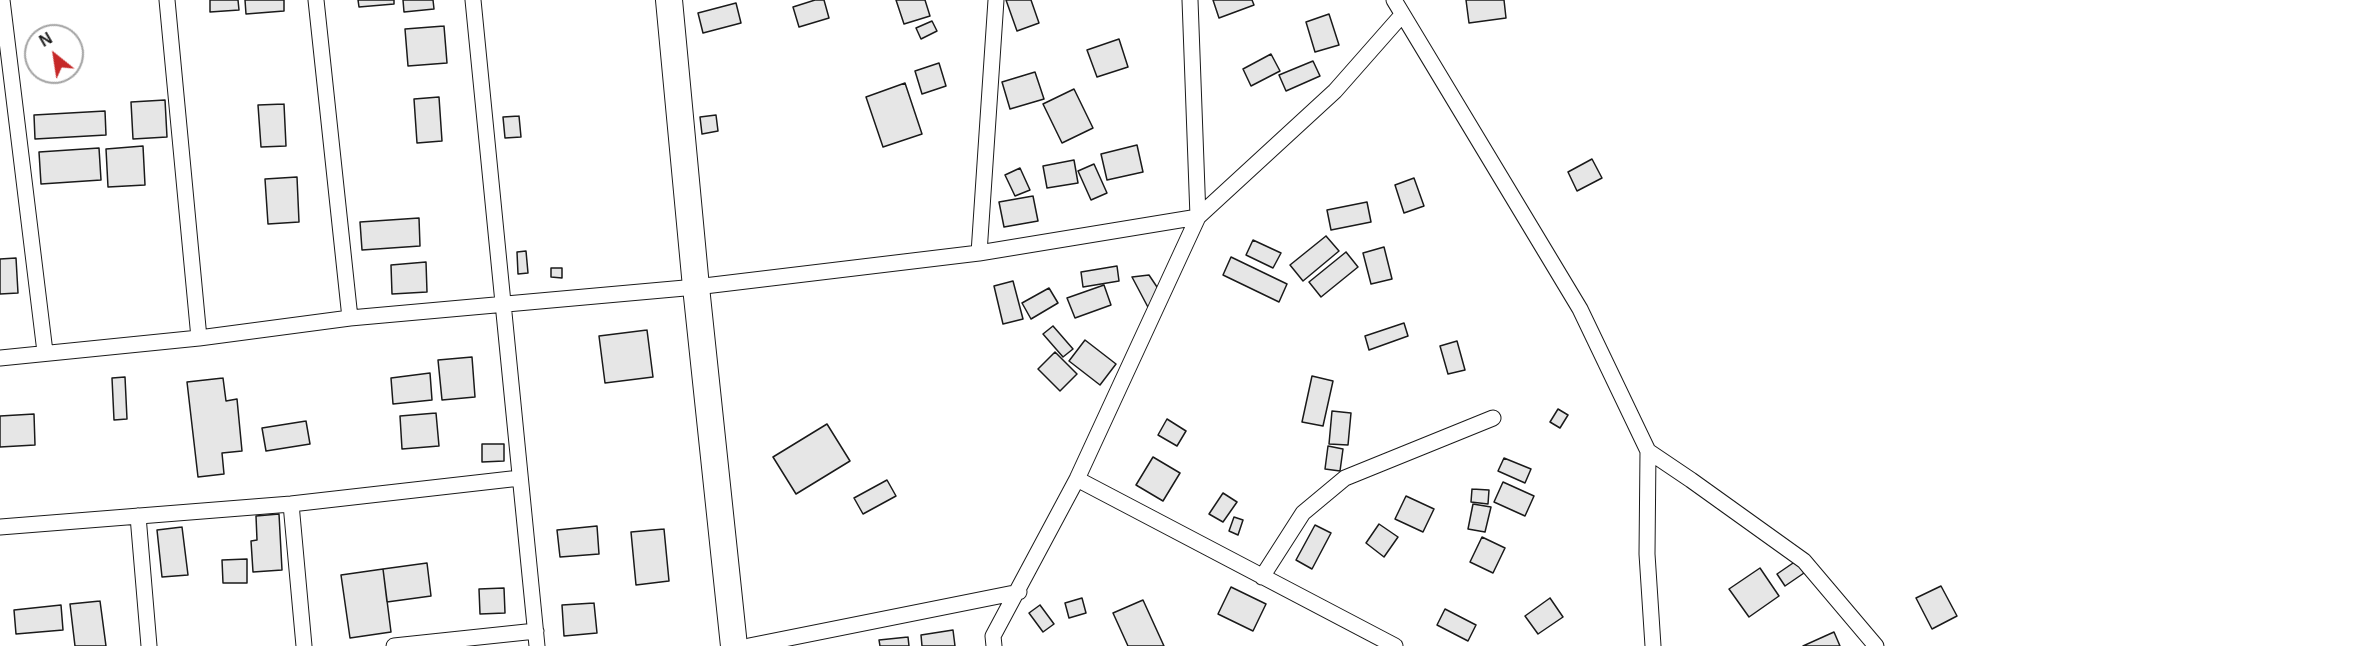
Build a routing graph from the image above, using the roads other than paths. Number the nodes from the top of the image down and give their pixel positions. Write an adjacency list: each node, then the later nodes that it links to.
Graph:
1 (2, 0): 16 (street)
2 (167, 0): 15 (street)
3 (316, 0): 14 (street)
4 (472, 0): 13 (street)
5 (669, 0): 12 (highway)
6 (996, 0): 11 (street)
7 (1190, 0): 10 (street)
8 (1394, 0): 9 (street)
9 (1402, 15): 10 (street); 19 (street)
10 (1198, 217): 11 (street); 21 (street)
11 (979, 253): 12 (street)
12 (696, 286): 13 (street); 31 (highway)
13 (502, 305): 14 (street); 20 (street)
14 (350, 318): 15 (street)
15 (199, 338): 16 (street)
16 (45, 352): 17 (street)
17 (0, 358)
18 (1493, 418): 25 (street)
19 (1648, 452): 35 (street); 36 (street)
20 (520, 478): 22 (street); 27 (street)
21 (1077, 479): 25 (street); 26 (street)
22 (291, 504): 23 (street); 29 (street)
23 (138, 516): 24 (street); 28 (street)
24 (0, 527)
25 (1262, 577): 34 (street)
26 (1019, 592): 32 (street); 33 (street)
27 (537, 638): 30 (street)
28 (149, 646)
29 (304, 646)
30 (394, 646)
31 (734, 646)
32 (748, 646)
33 (994, 646)
34 (1395, 646)
35 (1653, 646)
36 (1876, 646)

